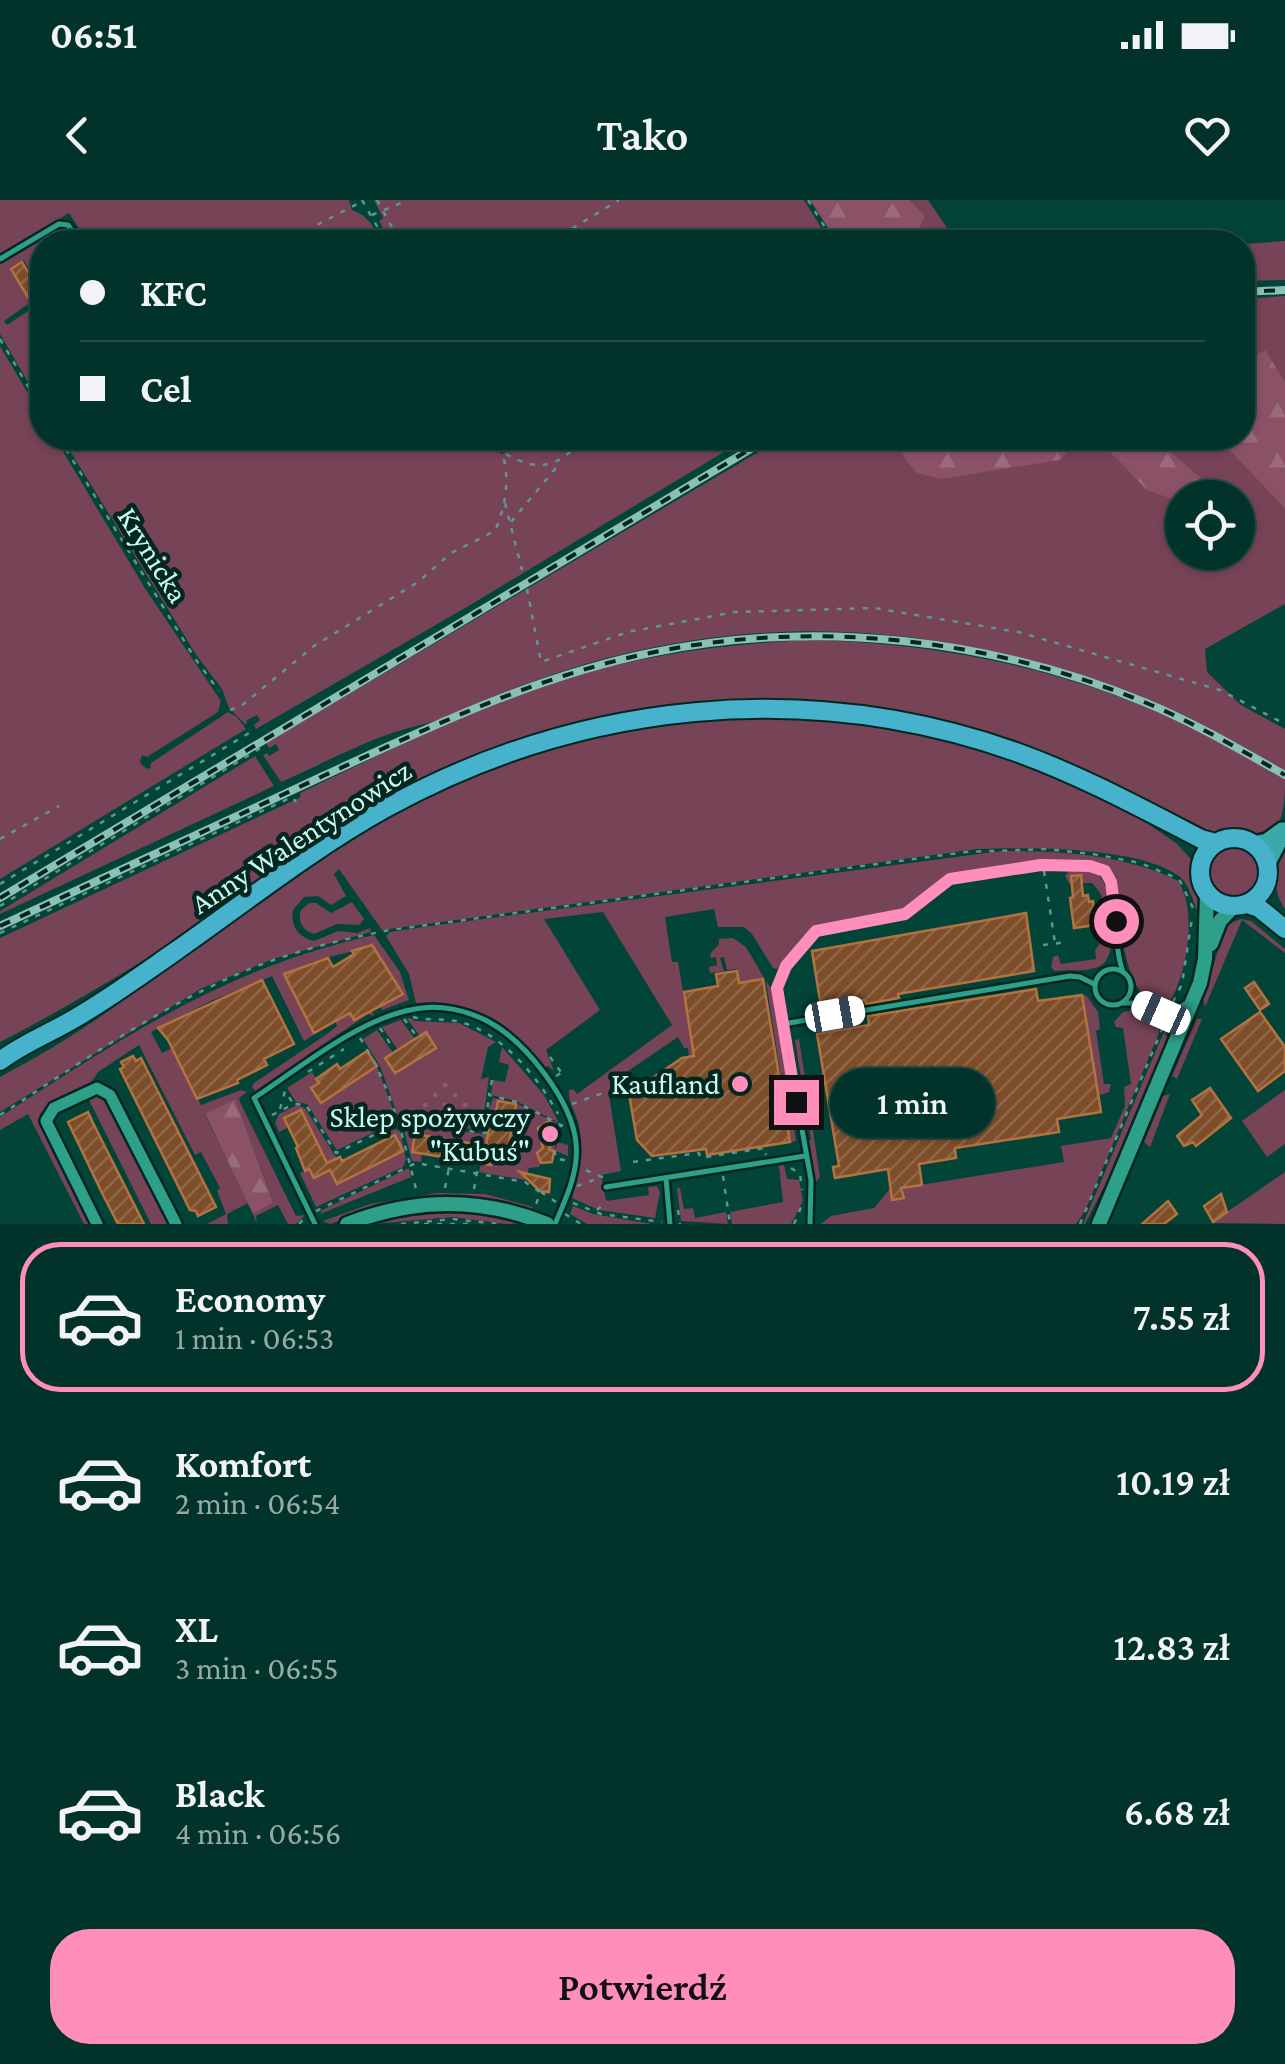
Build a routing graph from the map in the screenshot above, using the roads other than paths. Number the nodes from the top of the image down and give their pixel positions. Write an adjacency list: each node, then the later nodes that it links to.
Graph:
1 (49, 230): 2 (lane)
2 (72, 230)
3 (30, 241): 4 (lane)
4 (0, 259)
5 (1151, 816): 7 (main road, Anny Walentynowicz); 9 (main road, Anny Walentynowicz); 26 (main road, Anny Walentynowicz)
6 (1285, 829): 8 (main road); 10 (main road)
7 (1215, 843): 8 (main road); 9 (main road)
8 (1254, 844): 10 (main road)
9 (1200, 865): 12 (main road)
10 (1267, 865): 11 (main road)
11 (1266, 885): 13 (main road); 14 (main road)
12 (1207, 894): 13 (main road); 16 (street)
13 (1240, 905): 15 (main road); 16 (street)
14 (1285, 915)
15 (1285, 929)
16 (1205, 959): 20 (street)
17 (1123, 972): 18 (lane); 19 (lane); 24 (lane)
18 (1094, 984): 21 (lane); 24 (lane)
19 (1131, 987): 21 (lane); 22 (lane)
20 (1195, 994): 23 (lane); 25 (street)
21 (1122, 1003): 22 (lane)
22 (1142, 1005): 23 (lane)
23 (1166, 1015): 25 (lane)
24 (782, 1024): 27 (lane)
25 (1176, 1044): 38 (street)
26 (2, 1056)
27 (806, 1156): 28 (lane); 37 (lane)
28 (666, 1178): 29 (lane); 32 (lane)
29 (606, 1187)
30 (317, 1221): 36 (lane)
31 (353, 1223): 35 (street)
32 (669, 1223)
33 (98, 1224): 34 (street)
34 (176, 1224)
35 (547, 1224)
36 (555, 1224)
37 (810, 1224)
38 (1100, 1224)

